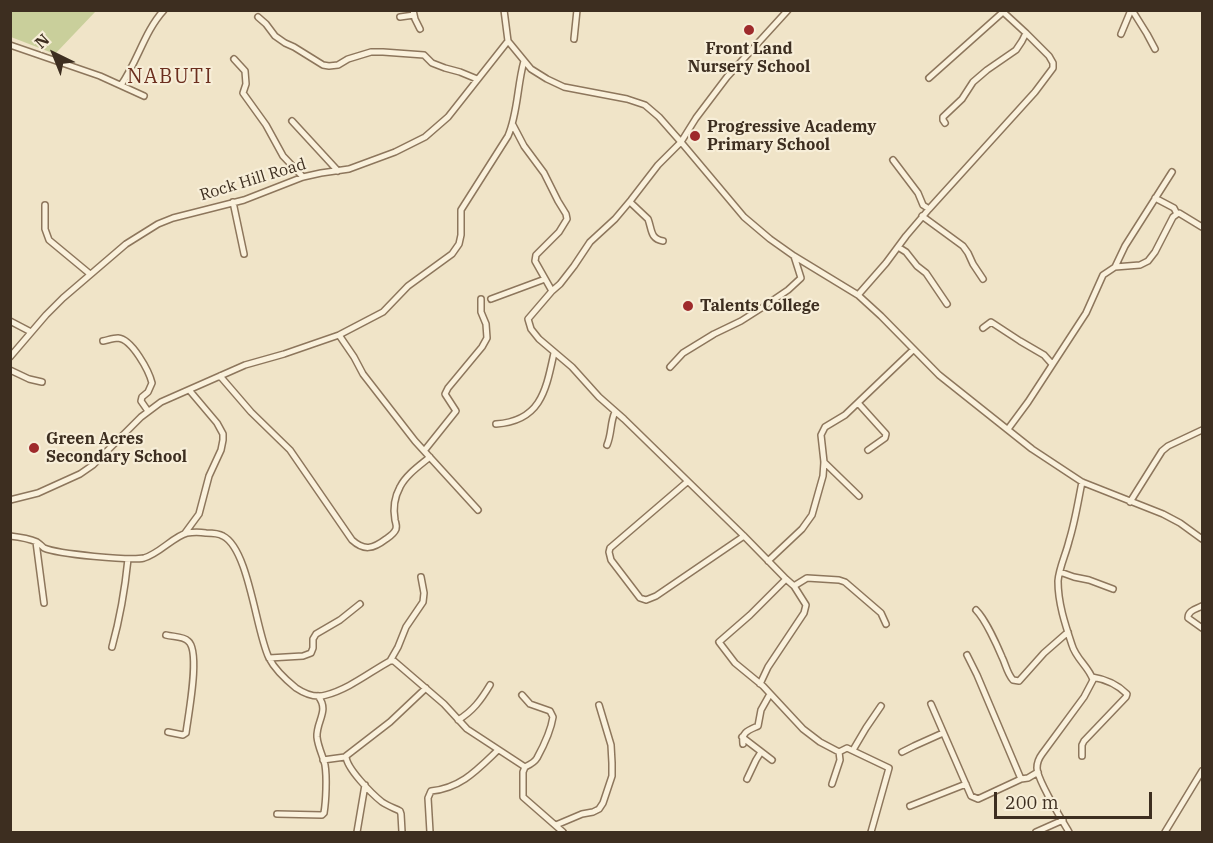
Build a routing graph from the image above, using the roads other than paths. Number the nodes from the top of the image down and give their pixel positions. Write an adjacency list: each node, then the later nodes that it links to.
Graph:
1 (164, 10): 21 (street)
2 (504, 10): 14 (street)
3 (577, 10): 13 (street)
4 (788, 10): 26 (street)
5 (1131, 10): 12 (street); 16 (street)
6 (1002, 11): 11 (street); 19 (street)
7 (414, 13): 9 (street); 10 (street)
8 (258, 17): 20 (street)
9 (400, 17)
10 (420, 29)
11 (1026, 33): 24 (street); 35 (street)
12 (1121, 34)
13 (574, 39)
14 (508, 41): 18 (street); 20 (street, Rock Hill Road)
15 (10, 45): 21 (street)
16 (1155, 49)
17 (234, 59): 30 (street)
18 (524, 61): 25 (street); 26 (street)
19 (929, 78)
20 (477, 80): 28 (street, Rock Hill Road)
21 (121, 85): 22 (street)
22 (144, 96)
23 (292, 121): 28 (street)
24 (945, 123)
25 (513, 124): 45 (street); 55 (street)
26 (681, 142): 33 (street); 42 (street)
27 (893, 160): 35 (street)
28 (338, 171): 30 (street, Rock Hill Road)
29 (1172, 172): 31 (street)
30 (303, 177): 32 (street, Rock Hill Road)
31 (1155, 198): 36 (street); 43 (street)
32 (233, 202): 41 (street); 44 (street, Rock Hill Road)
33 (630, 202): 39 (street); 47 (street)
34 (45, 205): 44 (street)
35 (929, 209): 37 (street)
36 (1177, 214): 38 (street); 43 (street)
37 (922, 216): 40 (street); 46 (street)
38 (1203, 227)
39 (663, 241)
40 (898, 247): 48 (street); 51 (street)
41 (244, 254)
42 (794, 256): 48 (street); 61 (street)
43 (1116, 267): 60 (street)
44 (90, 274): 54 (street, Rock Hill Road)
45 (545, 279): 47 (street); 50 (street)
46 (983, 279)
47 (552, 291): 58 (street)
48 (858, 295): 57 (street)
49 (481, 299): 74 (street)
50 (491, 299)
51 (947, 304)
52 (10, 321): 54 (street)
53 (983, 328): 60 (street)
54 (31, 332): 59 (street, Rock Hill Road)
55 (339, 335): 63 (street); 74 (street)
56 (104, 341): 67 (street)
57 (913, 350): 66 (street); 70 (street)
58 (554, 353): 68 (street); 69 (street)
59 (10, 357)
60 (1052, 364): 70 (street)
61 (670, 367)
62 (10, 370): 64 (street)
63 (220, 376): 65 (street); 75 (street)
64 (42, 382)
65 (190, 391): 67 (street); 83 (street)
66 (858, 403): 73 (street); 76 (street)
67 (148, 411): 80 (street)
68 (615, 412): 72 (street); 77 (street)
69 (496, 424)
70 (1008, 429): 78 (street)
71 (1203, 430): 81 (street)
72 (607, 445)
73 (868, 450)
74 (424, 451): 75 (street)
75 (430, 457): 82 (street)
76 (824, 462): 79 (street); 89 (street)
77 (687, 482): 85 (street); 85 (street)
78 (1082, 482): 81 (street); 90 (street)
79 (859, 496)
80 (10, 500)
81 (1130, 502): 86 (street)
82 (478, 510)
83 (185, 533): 88 (street); 105 (street)
84 (10, 536): 87 (street)
85 (744, 536): 89 (street)
86 (1202, 536)
87 (36, 542): 88 (street); 95 (street)
88 (128, 559): 103 (street)
89 (768, 561): 92 (street)
90 (1060, 572): 94 (street); 101 (street)
91 (422, 577): 106 (street)
92 (786, 579): 93 (street); 108 (street)
93 (794, 586): 99 (street); 108 (street)
94 (1113, 589)
95 (44, 603)
96 (360, 604): 105 (street)
97 (1203, 606): 100 (street)
98 (976, 610): 101 (street)
99 (886, 624)
100 (1203, 628)
101 (1068, 632): 107 (street)
102 (166, 635): 118 (street)
103 (112, 647)
104 (967, 655): 133 (street)
105 (269, 658): 113 (street)
106 (390, 661): 110 (street); 113 (street)
107 (1092, 677): 125 (street); 130 (street)
108 (760, 684): 111 (street)
109 (490, 685): 117 (street)
110 (426, 688): 117 (street); 126 (street)
111 (770, 694): 122 (street); 123 (street)
112 (522, 695): 129 (street)
113 (318, 696): 127 (street)
114 (599, 705): 140 (street)
115 (931, 705): 119 (street)
116 (881, 706): 121 (street)
117 (458, 720): 120 (street)
118 (168, 732)
119 (944, 733): 124 (street); 135 (street)
120 (498, 750): 129 (street); 143 (street)
121 (853, 750): 123 (street); 145 (street)
122 (761, 752): 128 (street); 132 (street)
123 (839, 752): 134 (street)
124 (902, 752)
125 (1082, 756)
126 (345, 758): 127 (street); 136 (street)
127 (323, 760): 138 (street)
128 (772, 760)
129 (525, 767): 140 (street)
130 (1038, 772): 133 (street); 139 (street)
131 (1202, 772): 148 (street)
132 (747, 779)
133 (1021, 779): 135 (street)
134 (832, 784)
135 (966, 784): 137 (street)
136 (365, 785): 141 (street); 142 (street)
137 (910, 806)
138 (277, 814)
139 (1063, 820): 146 (street); 147 (street)
140 (556, 825): 144 (street)
141 (357, 832)
142 (402, 832)
143 (430, 832)
144 (563, 832)
145 (871, 832)
146 (1036, 832)
147 (1069, 832)
148 (1165, 832)

